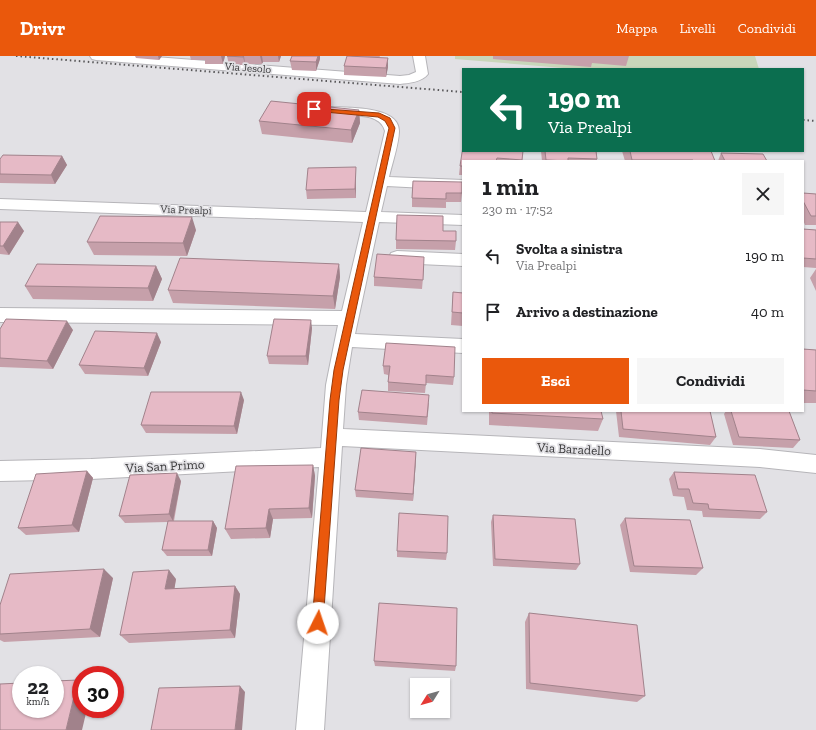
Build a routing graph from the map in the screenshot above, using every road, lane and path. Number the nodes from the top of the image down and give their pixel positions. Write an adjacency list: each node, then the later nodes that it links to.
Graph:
1 (96, 56): 2 (street, Via Jesolo)
2 (419, 56)
3 (316, 110): 4 (street)
4 (381, 181): 5 (street); 7 (street)
5 (462, 185)
6 (0, 204): 7 (street, Via Prealpi)
7 (372, 216): 8 (street, Via Prealpi); 9 (street)
8 (462, 220)
9 (364, 256): 10 (street); 12 (street)
10 (462, 260)
11 (0, 315): 12 (street)
12 (349, 318): 13 (street)
13 (344, 340): 14 (street); 15 (street)
14 (462, 346)
15 (331, 447): 16 (street, Via Baradello); 17 (street, Via San Primo); 18 (street)
16 (816, 464)
17 (0, 471)
18 (310, 730)

